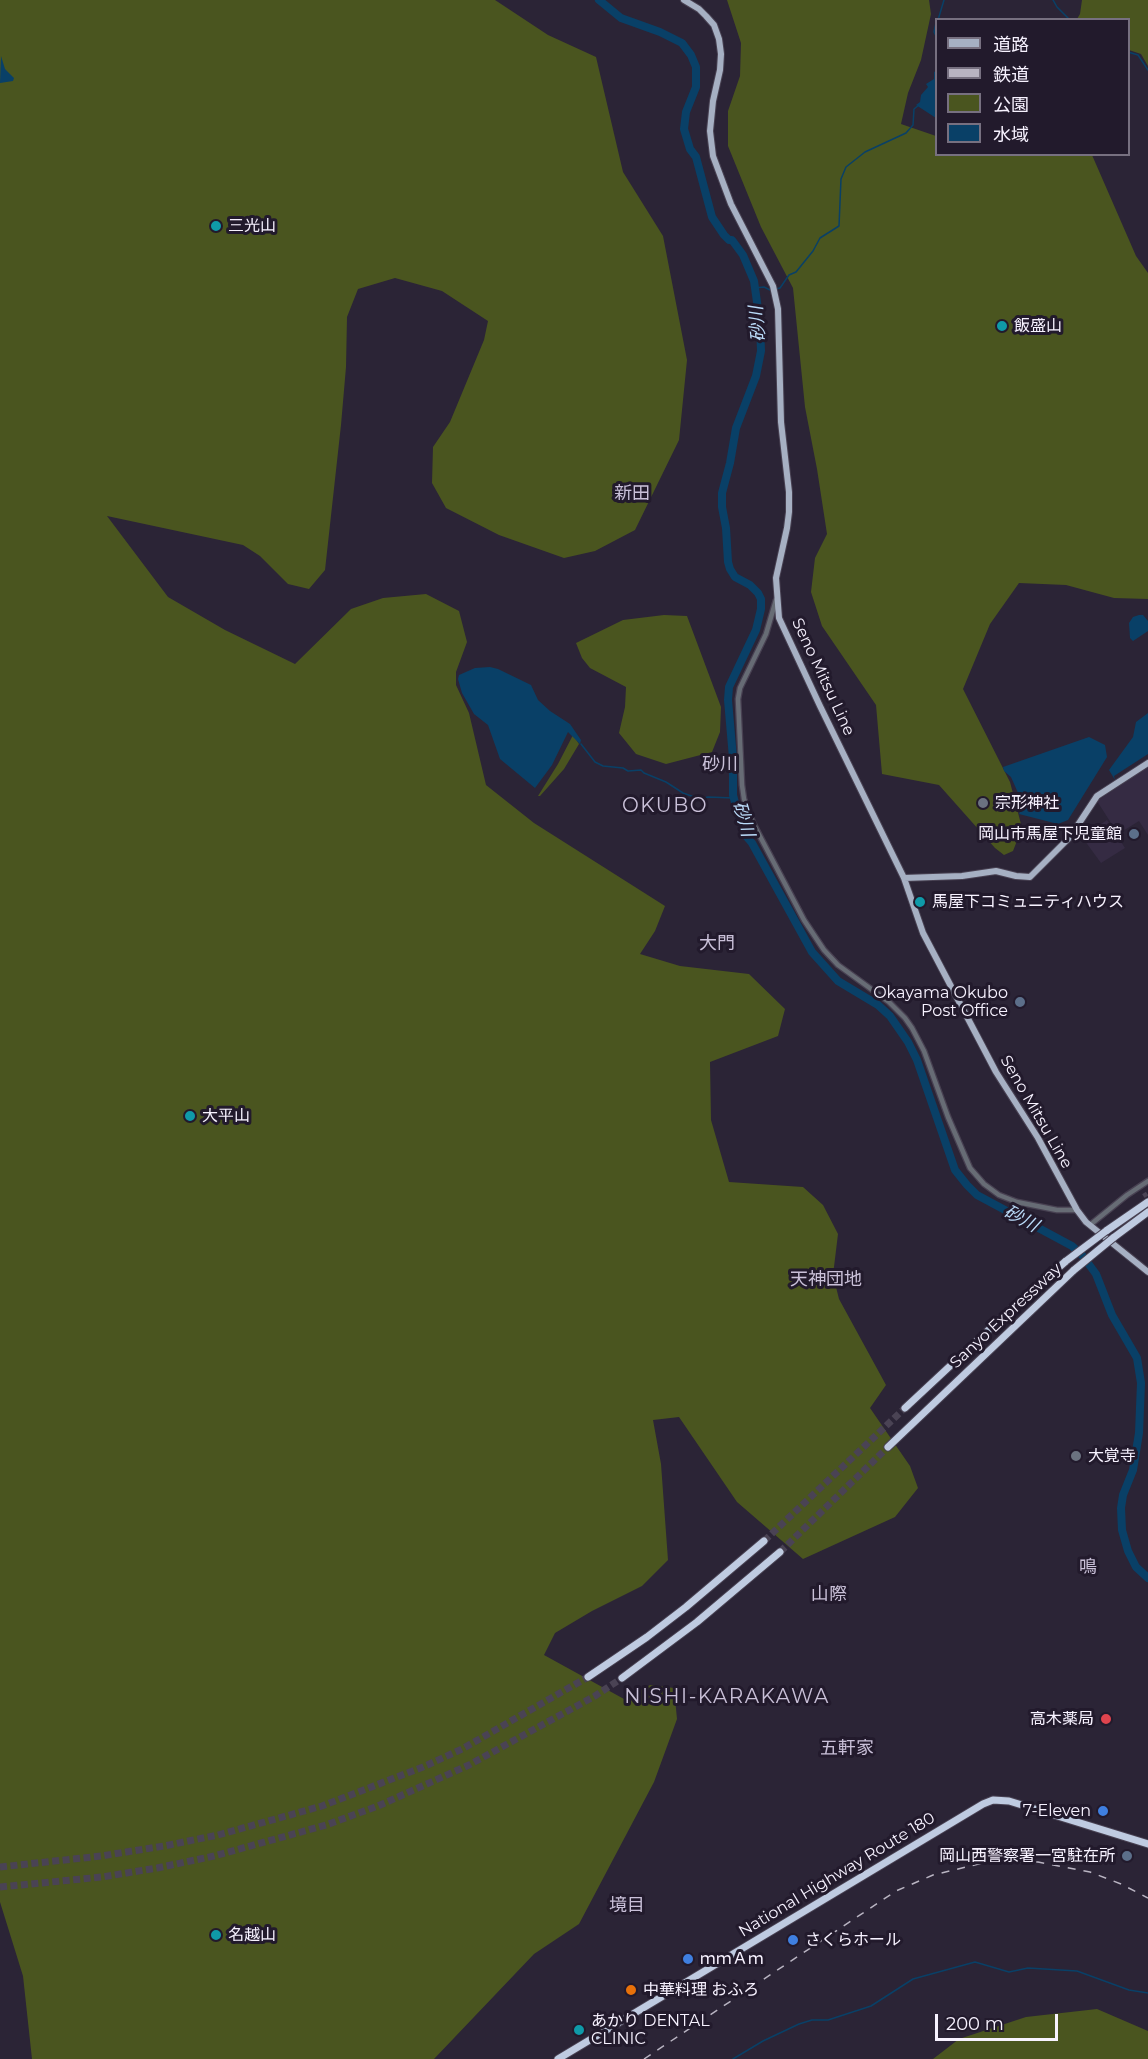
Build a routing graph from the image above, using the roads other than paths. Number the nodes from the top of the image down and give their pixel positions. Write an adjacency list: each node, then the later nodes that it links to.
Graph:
1 (684, 0): 2 (main road, Seno Mitsu Line)
2 (777, 597): 4 (main road, Seno Mitsu Line); 9 (street)
3 (1148, 763): 4 (main road)
4 (904, 878): 9 (main road, Seno Mitsu Line)
5 (1148, 1181): 6 (street)
6 (1140, 1186): 7 (street); 11 (street)
7 (1144, 1193)
8 (1148, 1202): 13 (highway, Sanyo Expressway, bridge)
9 (1077, 1210): 11 (main road, Seno Mitsu Line)
10 (1148, 1212): 14 (highway, Sanyo Expressway, bridge)
11 (1090, 1225): 12 (main road, Seno Mitsu Line)
12 (1148, 1272)
13 (906, 1408)
14 (888, 1447)
15 (764, 1541): 17 (highway)
16 (780, 1552): 18 (highway)
17 (588, 1677)
18 (622, 1678)
19 (1148, 1844): 20 (highway, National Highway Route 180)
20 (558, 2059)

